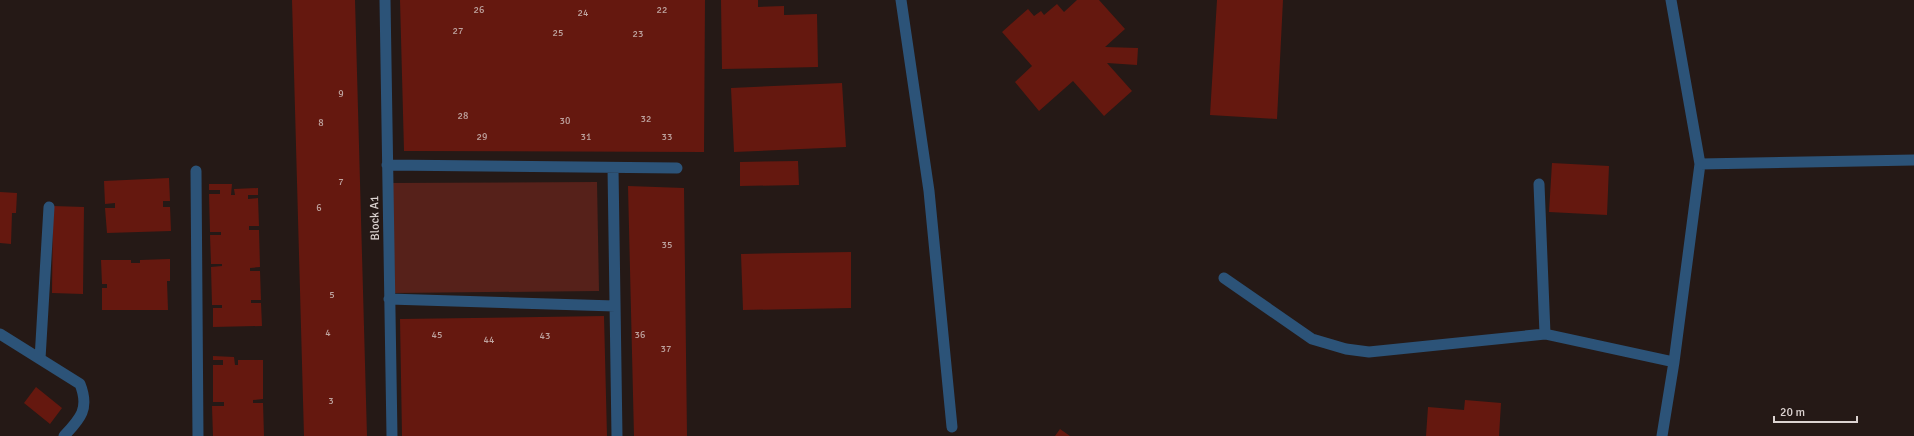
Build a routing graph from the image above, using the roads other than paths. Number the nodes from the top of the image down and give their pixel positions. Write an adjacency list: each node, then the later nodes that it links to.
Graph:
1 (385, 0): 6 (street, Block A1)
2 (901, 0): 19 (street)
3 (1671, 0): 5 (street)
4 (1914, 160): 5 (street)
5 (1700, 164): 18 (street)
6 (387, 165): 7 (street); 13 (street, Block A1)
7 (613, 168): 8 (street); 14 (street)
8 (677, 168)
9 (196, 171): 21 (street)
10 (1539, 184): 16 (street)
11 (49, 207): 17 (street)
12 (1224, 278): 16 (street)
13 (390, 300): 14 (street); 22 (street, Block A1)
14 (615, 306): 23 (street)
15 (0, 334): 17 (street)
16 (1545, 334): 18 (street)
17 (40, 359): 20 (street)
18 (1674, 362): 24 (street)
19 (952, 427)
20 (64, 436)
21 (198, 436)
22 (392, 436)
23 (617, 436)
24 (1662, 436)

